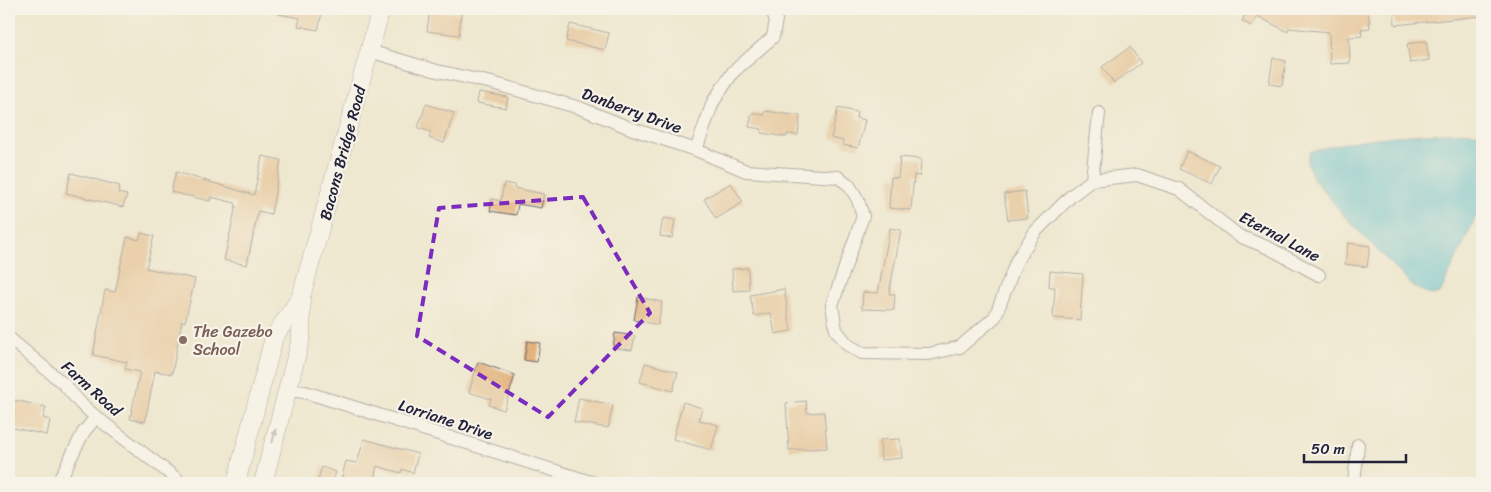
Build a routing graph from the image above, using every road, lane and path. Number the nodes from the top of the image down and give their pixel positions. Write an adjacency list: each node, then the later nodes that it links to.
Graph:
1 (381, 9): 3 (main road, Bacons Bridge Road)
2 (771, 9): 5 (street)
3 (369, 51): 5 (street, Danberry Drive); 8 (main road, Bacons Bridge Road)
4 (1099, 113): 6 (street)
5 (696, 150): 6 (street, Danberry Drive)
6 (1092, 180): 7 (street, Eternal Lane)
7 (1318, 275)
8 (301, 297): 10 (main road, Bacons Bridge Road); 15 (main road, Bacons Bridge Road)
9 (9, 338): 11 (street, Farm Road)
10 (286, 390): 16 (main road, Bacons Bridge Road, one-way to 10); 17 (street, Lorriane Drive)
11 (96, 417): 13 (street, Farm Road); 14 (street)
12 (1358, 445): 18 (street)
13 (177, 479)
14 (58, 483)
15 (236, 483)
16 (263, 483)
17 (594, 483)
18 (1354, 483)

